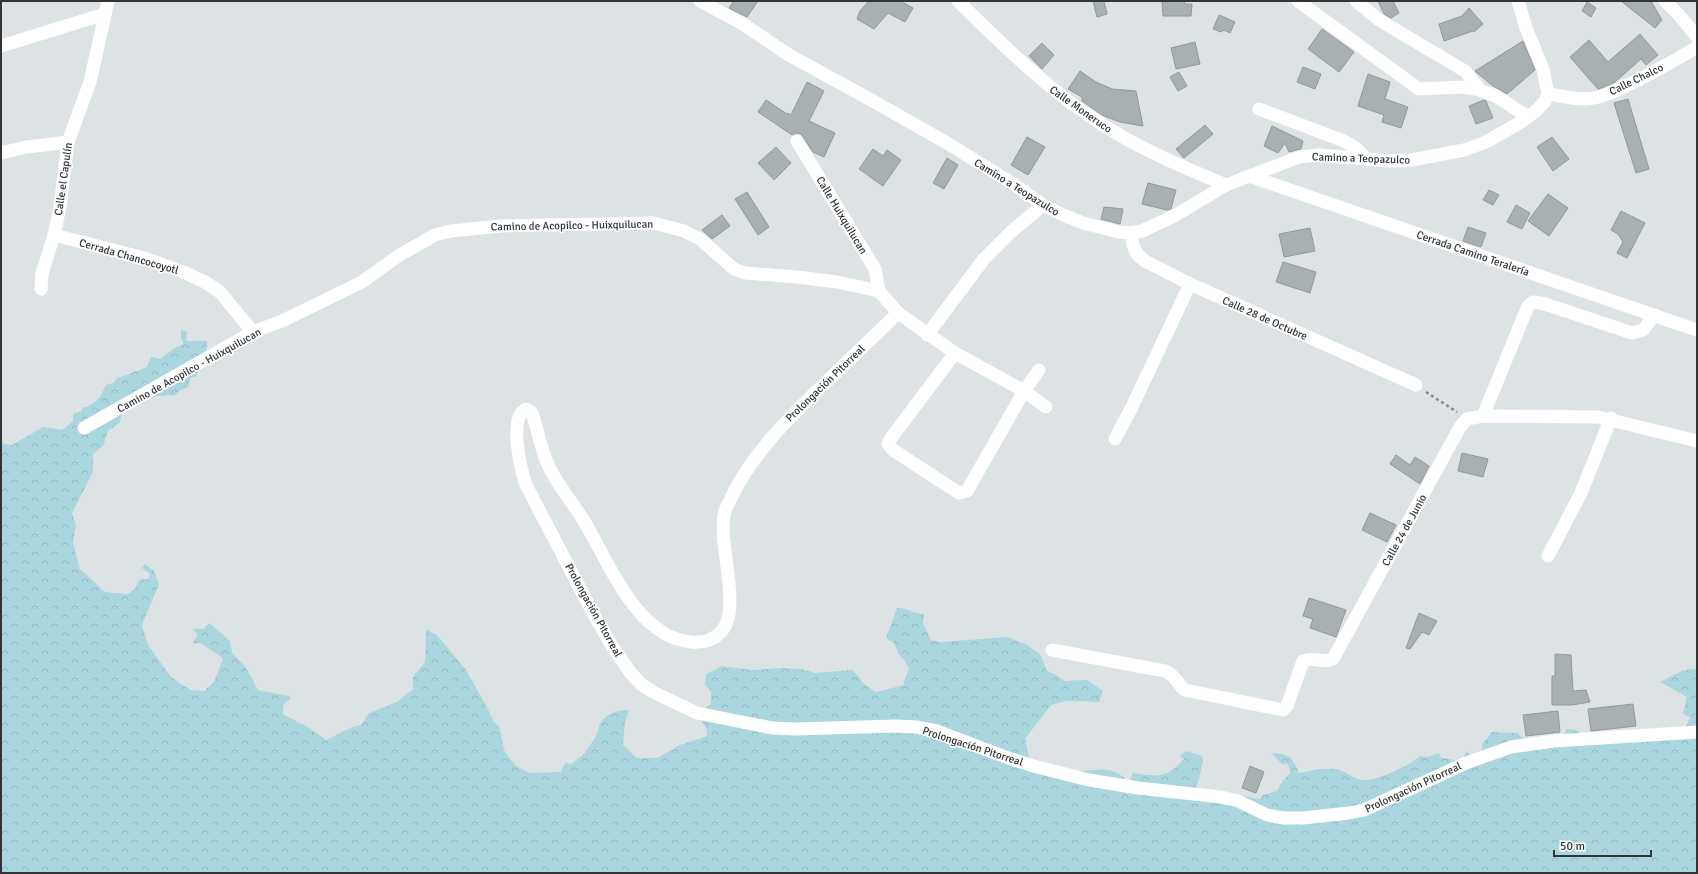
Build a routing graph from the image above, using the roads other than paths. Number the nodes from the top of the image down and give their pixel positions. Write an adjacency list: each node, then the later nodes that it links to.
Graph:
1 (700, 1): 21 (street, Camino a Teopazulco)
2 (958, 1): 20 (street, Calle Moneruco)
3 (1298, 1): 11 (street)
4 (1356, 1): 11 (street)
5 (1518, 1): 12 (street)
6 (1665, 1): 8 (street)
7 (106, 7): 9 (street); 16 (street, Calle el Capulín)
8 (1697, 36)
9 (1, 46)
10 (1697, 47): 12 (street, Calle Chalco)
11 (1481, 91): 14 (street)
12 (1548, 94): 14 (street)
13 (1259, 109): 18 (street)
14 (1532, 113): 18 (street, Camino a Teopazulco)
15 (797, 141): 26 (street, Calle Huixquilucan)
16 (68, 142): 17 (street); 23 (street, Calle el Capulín)
17 (1, 152)
18 (1367, 159): 19 (street, Camino a Teopazulco)
19 (1250, 176): 20 (street, Camino a Teopazulco); 28 (street, Cerrada Camino Teralería)
20 (1226, 185): 22 (street, Camino a Teopazulco)
21 (1043, 205): 22 (street, Camino a Teopazulco); 31 (street)
22 (1131, 233): 24 (street, Calle 28 de Octubre)
23 (54, 235): 25 (street, Calle el Capulín); 30 (street, Cerrada Chancocoyotl)
24 (1190, 284): 34 (street, Calle 28 de Octubre); 40 (street)
25 (41, 289)
26 (879, 292): 27 (street); 30 (street, Camino de Acopilco - Huixquilucan)
27 (898, 313): 31 (street); 44 (street, Prolongación Pitorreal)
28 (1655, 315): 29 (street, Cerrada Camino Teralería); 37 (street)
29 (1697, 330)
30 (253, 332): 39 (street, Camino de Acopilco - Huixquilucan)
31 (928, 335): 32 (street)
32 (953, 356): 35 (street); 35 (street)
33 (1039, 370): 35 (street)
34 (1416, 385)
35 (1024, 391): 36 (street)
36 (1046, 407)
37 (1483, 416): 38 (street); 43 (street, Calle 24 de Junio)
38 (1610, 418): 41 (street); 42 (street)
39 (84, 428)
40 (1115, 439)
41 (1697, 442)
42 (1548, 556)
43 (1052, 650)
44 (1697, 732)

